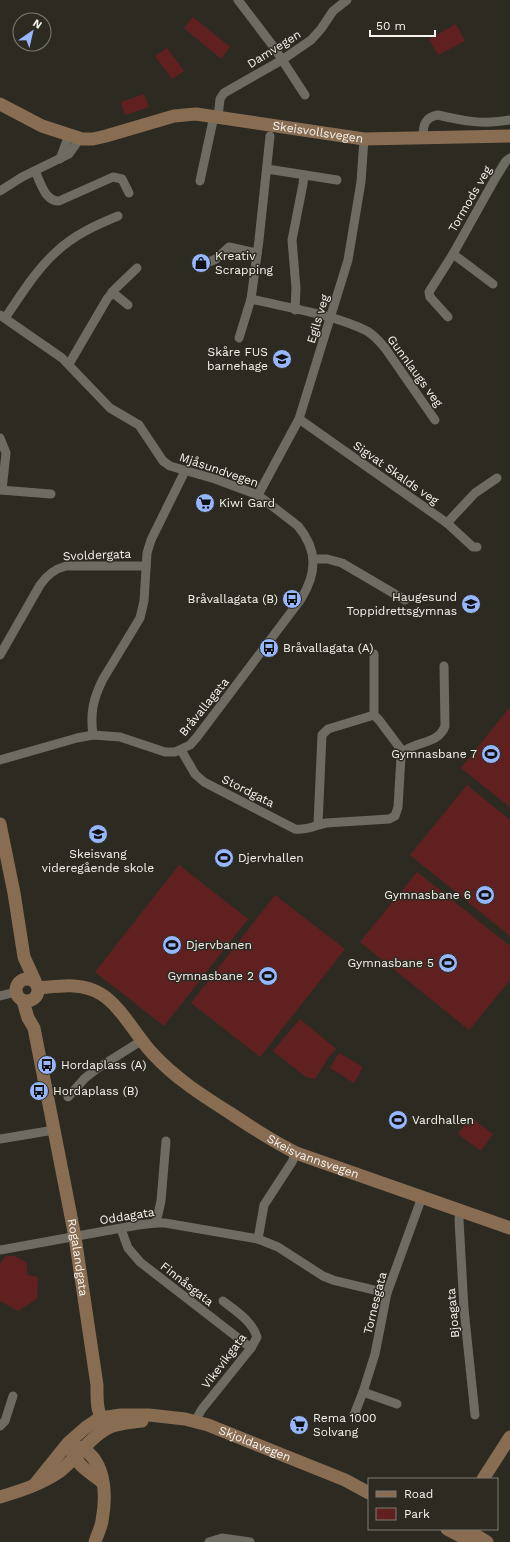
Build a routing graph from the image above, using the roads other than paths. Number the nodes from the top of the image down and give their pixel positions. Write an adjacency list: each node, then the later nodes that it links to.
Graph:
1 (238, 0): 3 (street)
2 (347, 0): 3 (street, Damvegen)
3 (282, 60): 4 (street); 7 (street, Damvegen)
4 (306, 95)
5 (0, 96): 9 (street)
6 (0, 104): 9 (street, Skeisvollsvegen)
7 (216, 116): 9 (street, Skeisvollsvegen); 13 (street, Skeisvollsvegen); 19 (street)
8 (510, 120): 12 (street)
9 (70, 136): 16 (street)
10 (270, 136): 15 (street)
11 (510, 136): 12 (street, Skeisvollsvegen)
12 (423, 137): 13 (street, Skeisvollsvegen)
13 (364, 139): 33 (street, Egils veg)
14 (510, 158): 24 (street, Tormods veg)
15 (267, 169): 17 (street); 23 (street)
16 (35, 170): 20 (street); 21 (street)
17 (304, 175): 18 (street); 31 (street)
18 (337, 180)
19 (200, 181)
20 (0, 191)
21 (129, 193)
22 (118, 216): 32 (street)
23 (257, 253): 25 (street); 29 (street)
24 (453, 254): 27 (street); 34 (street, Tormods veg)
25 (209, 262)
26 (137, 268): 28 (street)
27 (493, 284)
28 (112, 292): 30 (street); 36 (street)
29 (251, 299): 31 (street, Gunnlaugs veg); 35 (street)
30 (128, 305)
31 (295, 310): 33 (street, Gunnlaugs veg)
32 (3, 316): 36 (street, Mjåsundvegen)
33 (331, 318): 37 (street, Egils veg); 38 (street, Gunnlaugs veg)
34 (448, 318)
35 (239, 338)
36 (69, 364): 40 (street, Mjåsundvegen)
37 (299, 419): 44 (street, Egils veg); 45 (street, Sigvat Skalds veg)
38 (435, 420)
39 (0, 438): 42 (street)
40 (185, 471): 44 (street, Mjåsundvegen); 48 (street)
41 (497, 478): 45 (street)
42 (1, 490): 43 (street)
43 (51, 494)
44 (258, 495): 47 (street, Mjåsundvegen)
45 (447, 523): 46 (street, Sigvat Skalds veg)
46 (477, 548)
47 (314, 559): 49 (street); 55 (street, Bråvallagata)
48 (146, 566): 51 (street, Svoldergata); 54 (street)
49 (405, 600)
50 (374, 654): 53 (street)
51 (0, 655)
52 (444, 666): 56 (street)
53 (374, 715): 56 (street); 59 (street)
54 (93, 735): 55 (street, Bråvallagata); 57 (street, Bråvallagata)
55 (181, 750): 59 (street, Stordgata)
56 (403, 752): 59 (street, Stordgata)
57 (0, 760)
58 (0, 824): 60 (street, Rogalandgata)
59 (318, 824)
60 (3, 851): 61 (street, Rogalandgata)
61 (24, 957): 62 (street, Rogalandgata); 63 (street, Rogalandgata)
62 (37, 984): 63 (street); 63 (street, Skeisvannsvegen); 65 (street, Skeisvannsvegen)
63 (23, 994): 64 (street); 67 (street, Rogalandgata)
64 (0, 996)
65 (141, 1041): 66 (street); 70 (street, Skeisvannsvegen)
66 (68, 1097)
67 (54, 1130): 68 (street); 76 (street, Rogalandgata)
68 (0, 1139)
69 (166, 1141): 73 (street)
70 (296, 1153): 71 (street, Skeisvannsvegen); 77 (street)
71 (422, 1197): 72 (street, Skeisvannsvegen); 79 (street, Tornesgata)
72 (460, 1210): 74 (street, Skeisvannsvegen); 86 (street, Bjoagata)
73 (156, 1223): 75 (street, Oddagata); 77 (street, Oddagata)
74 (510, 1228)
75 (121, 1229): 76 (street, Oddagata); 81 (street, Finnåsgata)
76 (75, 1237): 78 (street, Oddagata); 87 (street, Rogalandgata)
77 (258, 1239): 79 (street, Oddagata)
78 (0, 1250)
79 (387, 1293): 82 (street, Tornesgata)
80 (223, 1301): 81 (street, Vikevikgata)
81 (251, 1348): 88 (street, Vikevikgata)
82 (363, 1392): 84 (street); 85 (street, Tornesgata)
83 (13, 1396): 89 (street)
84 (397, 1404)
85 (354, 1415)
86 (475, 1415)
87 (106, 1421): 88 (street, Skjoldavegen); 91 (street, Skjoldavegen); 92 (street, Skjoldavegen)
88 (195, 1421): 95 (street, Skjoldavegen)
89 (0, 1426)
90 (510, 1437): 94 (street)
91 (68, 1443): 92 (street); 93 (street); 97 (street, Skjoldavegen)
92 (84, 1448): 93 (street, Skjoldavegen); 96 (street)
93 (74, 1458): 96 (street); 97 (street, Skjoldavegen)
94 (484, 1478)
95 (345, 1480): 98 (street, Skjoldavegen); 99 (street, Skjoldavegen)
96 (103, 1483): 101 (street)
97 (35, 1484): 100 (street, Skjoldavegen)
98 (368, 1486)
99 (368, 1492)
100 (0, 1497)
101 (104, 1504): 103 (street); 104 (street)
102 (456, 1530): 107 (street); 108 (street)
103 (86, 1542)
104 (95, 1542)
105 (209, 1542): 106 (street)
106 (250, 1542)
107 (472, 1542)
108 (487, 1542)

